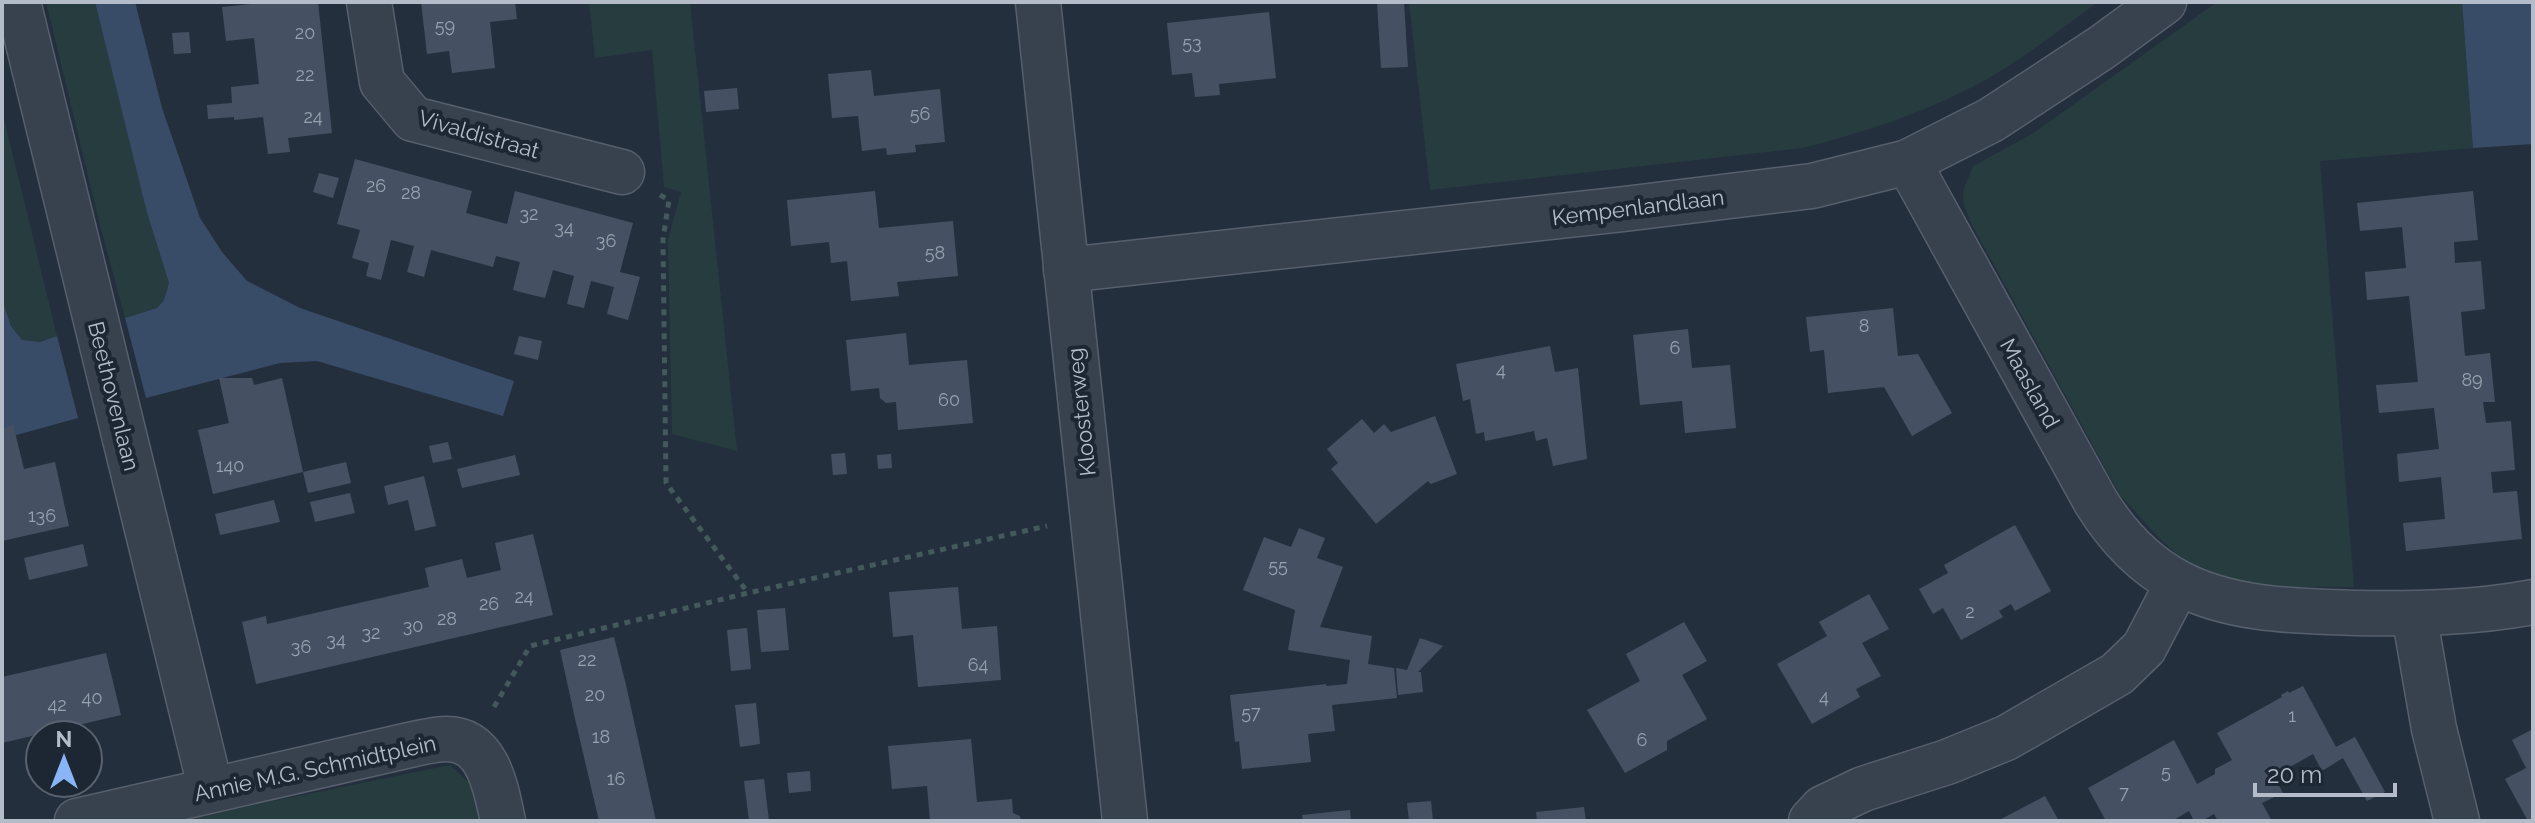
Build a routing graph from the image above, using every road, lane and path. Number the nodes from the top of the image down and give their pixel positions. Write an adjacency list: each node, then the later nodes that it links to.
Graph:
1 (18, 2): 14 (street, Beethovenlaan)
2 (369, 2): 6 (street, Vivaldistraat)
3 (1038, 2): 7 (street, Kloosterweg)
4 (2164, 2): 5 (street, Kempenlandlaan)
5 (1908, 162): 7 (street, Kempenlandlaan); 9 (street, Maasland)
6 (622, 172): 10 (path)
7 (1066, 270): 8 (street, Kloosterweg)
8 (1092, 516): 10 (path); 17 (street, Kloosterweg)
9 (2178, 583): 12 (street, Maasland); 18 (street)
10 (748, 593): 13 (path)
11 (2533, 602): 12 (street, Maasland)
12 (2414, 614): 19 (street)
13 (471, 746): 14 (street, Annie M.G. Schmidtplein); 16 (street)
14 (211, 790): 15 (street, Annie M.G. Schmidtplein)
15 (77, 821)
16 (503, 821)
17 (1125, 821)
18 (1811, 821)
19 (2457, 821)

